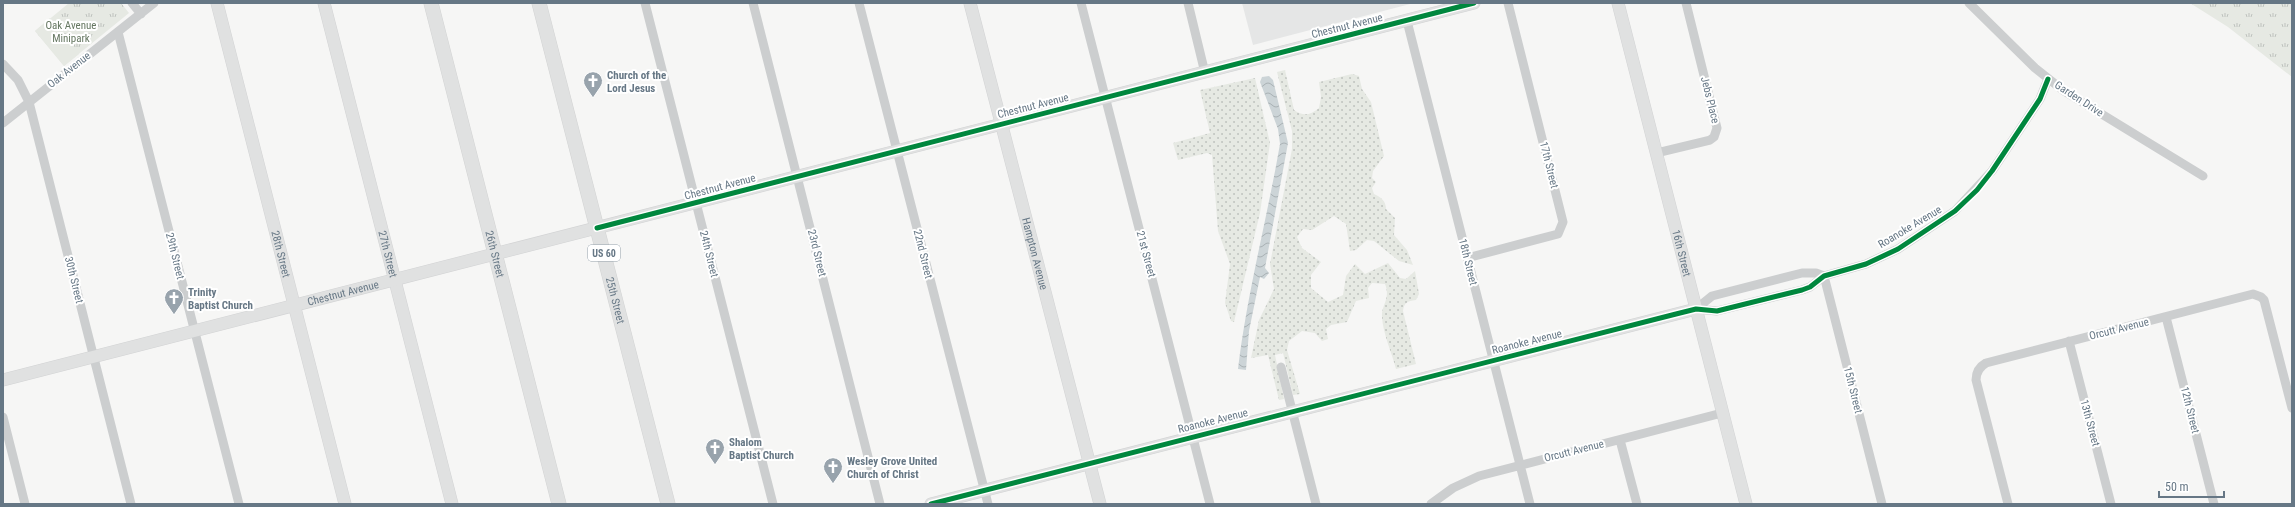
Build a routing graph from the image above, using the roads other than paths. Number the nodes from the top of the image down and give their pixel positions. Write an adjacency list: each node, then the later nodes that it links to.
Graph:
1 (132, 3): 18 (street)
2 (154, 3): 18 (street, Oak Avenue)
3 (217, 3): 38 (street, 28th Street)
4 (324, 3): 37 (street, 27th Street)
5 (431, 3): 34 (main road, 26th Street)
6 (539, 3): 33 (main road, 25th Street / US 60)
7 (645, 3): 32 (street, 24th Street)
8 (753, 3): 31 (street, 23rd Street)
9 (859, 3): 28 (street, 22nd Street)
10 (970, 3): 27 (street, Hampton Avenue)
11 (1081, 3): 24 (street, 21st Street)
12 (1188, 3): 22 (street)
13 (1474, 3): 19 (street, Chestnut Avenue)
14 (1508, 3): 35 (street, 17th Street)
15 (1618, 3): 29 (street, 16th Street)
16 (1686, 3): 29 (street, Jebs Place)
17 (1969, 3): 23 (street, Garden Drive)
18 (141, 14): 20 (street, Oak Avenue)
19 (1407, 21): 22 (street, Chestnut Avenue); 35 (street, 18th Street)
20 (118, 32): 25 (street, Oak Avenue); 41 (street, 29th Street)
21 (3, 64): 25 (street, 30th Street)
22 (1206, 73): 24 (street, Chestnut Avenue)
23 (2048, 79): 30 (street, Garden Drive); 36 (street, Roanoke Avenue)
24 (1105, 98): 27 (street, Chestnut Avenue); 51 (street, 21st Street)
25 (29, 102): 26 (street, Oak Avenue); 43 (street, 30th Street)
26 (3, 123)
27 (1001, 124): 28 (street, Chestnut Avenue); 53 (street, Hampton Avenue)
28 (897, 151): 31 (street, Chestnut Avenue); 55 (street, 22nd Street)
29 (1656, 153): 39 (street, 16th Street)
30 (2203, 176)
31 (797, 177): 32 (street, Chestnut Avenue); 64 (street, 23rd Street)
32 (696, 203): 33 (street, Chestnut Avenue); 63 (street, 24th Street)
33 (597, 228): 34 (street, Chestnut Avenue); 62 (main road, 25th Street / US 60)
34 (495, 254): 37 (street, Chestnut Avenue); 61 (main road, 26th Street)
35 (1467, 258): 44 (street, 18th Street)
36 (1824, 276): 39 (street, Roanoke Avenue); 39 (street, Roanoke Avenue); 74 (street, 15th Street)
37 (395, 280): 38 (street, Chestnut Avenue); 60 (street, 27th Street)
38 (294, 306): 41 (street, Chestnut Avenue); 59 (street, 28th Street)
39 (1696, 309): 44 (street, Roanoke Avenue); 49 (street, 16th Street)
40 (2166, 317): 42 (street, Orcutt Avenue); 47 (street, Orcutt Avenue); 77 (street, 12th Street)
41 (194, 331): 43 (street, Chestnut Avenue); 58 (street, 29th Street)
42 (2069, 341): 75 (street, Orcutt Avenue); 76 (street, 13th Street)
43 (93, 357): 46 (street, Chestnut Avenue); 57 (street, 30th Street)
44 (1493, 360): 48 (street, Roanoke Avenue); 54 (street, 18th Street)
45 (1281, 367): 48 (street)
46 (3, 380)
47 (2292, 408)
48 (1292, 412): 51 (street, Roanoke Avenue); 69 (street)
49 (1722, 413): 52 (street, Orcutt Avenue); 73 (street, 16th Street)
50 (3, 417): 56 (street)
51 (1193, 437): 53 (street, Roanoke Avenue); 68 (street, 21st Street)
52 (1620, 440): 54 (street, Orcutt Avenue); 72 (street)
53 (1090, 464): 55 (street, Roanoke Avenue); 67 (street, Hampton Avenue)
54 (1520, 465): 70 (street, Orcutt Avenue); 71 (street, 18th Street)
55 (984, 491): 65 (street, Roanoke Avenue); 66 (street, 22nd Street)
56 (25, 504)
57 (131, 504)
58 (239, 504)
59 (345, 504)
60 (452, 504)
61 (559, 504)
62 (668, 504)
63 (773, 504)
64 (880, 504)
65 (931, 504)
66 (988, 504)
67 (1100, 504)
68 (1210, 504)
69 (1316, 504)
70 (1432, 504)
71 (1530, 504)
72 (1637, 504)
73 (1746, 504)
74 (1882, 504)
75 (2008, 504)
76 (2111, 504)
77 (2214, 504)

